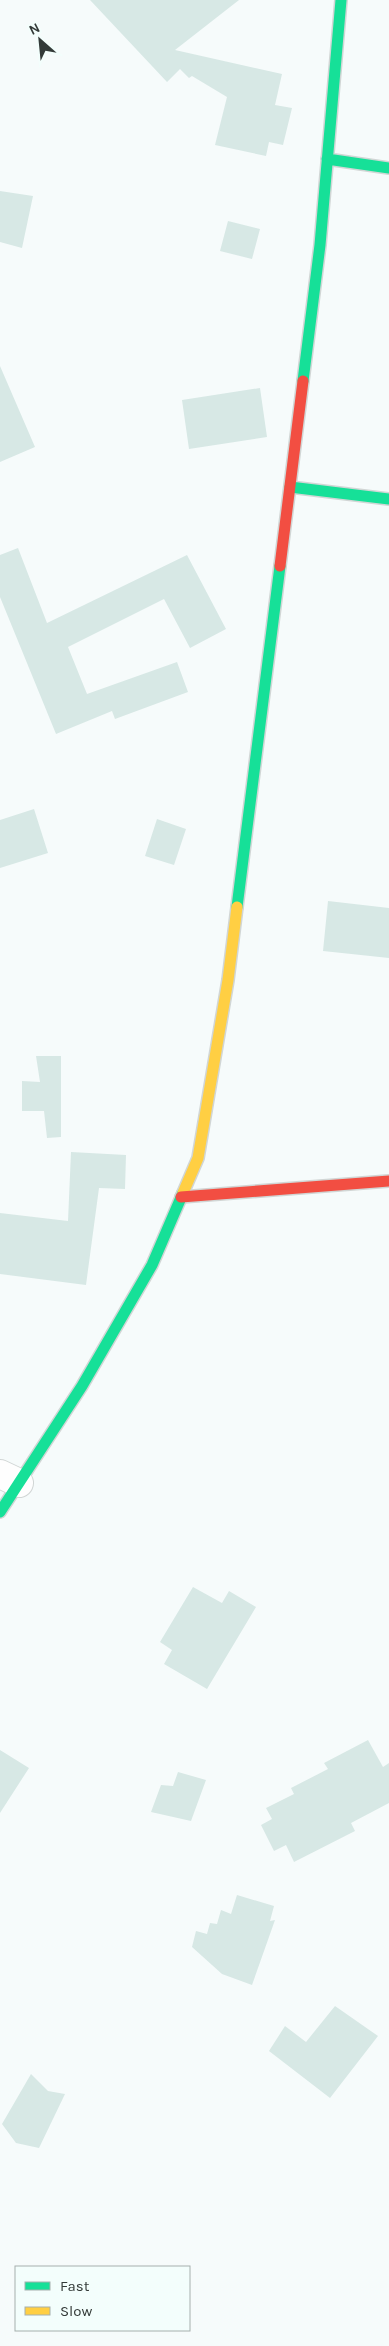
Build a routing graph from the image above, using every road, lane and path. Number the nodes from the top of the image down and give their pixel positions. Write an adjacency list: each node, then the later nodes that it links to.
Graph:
1 (341, 0): 2 (street)
2 (327, 159): 3 (street); 4 (street)
3 (389, 168)
4 (290, 487): 5 (street); 7 (street)
5 (389, 500)
6 (389, 1181): 7 (street)
7 (181, 1197): 8 (street)
8 (10, 1479): 9 (street)
9 (0, 1512)

